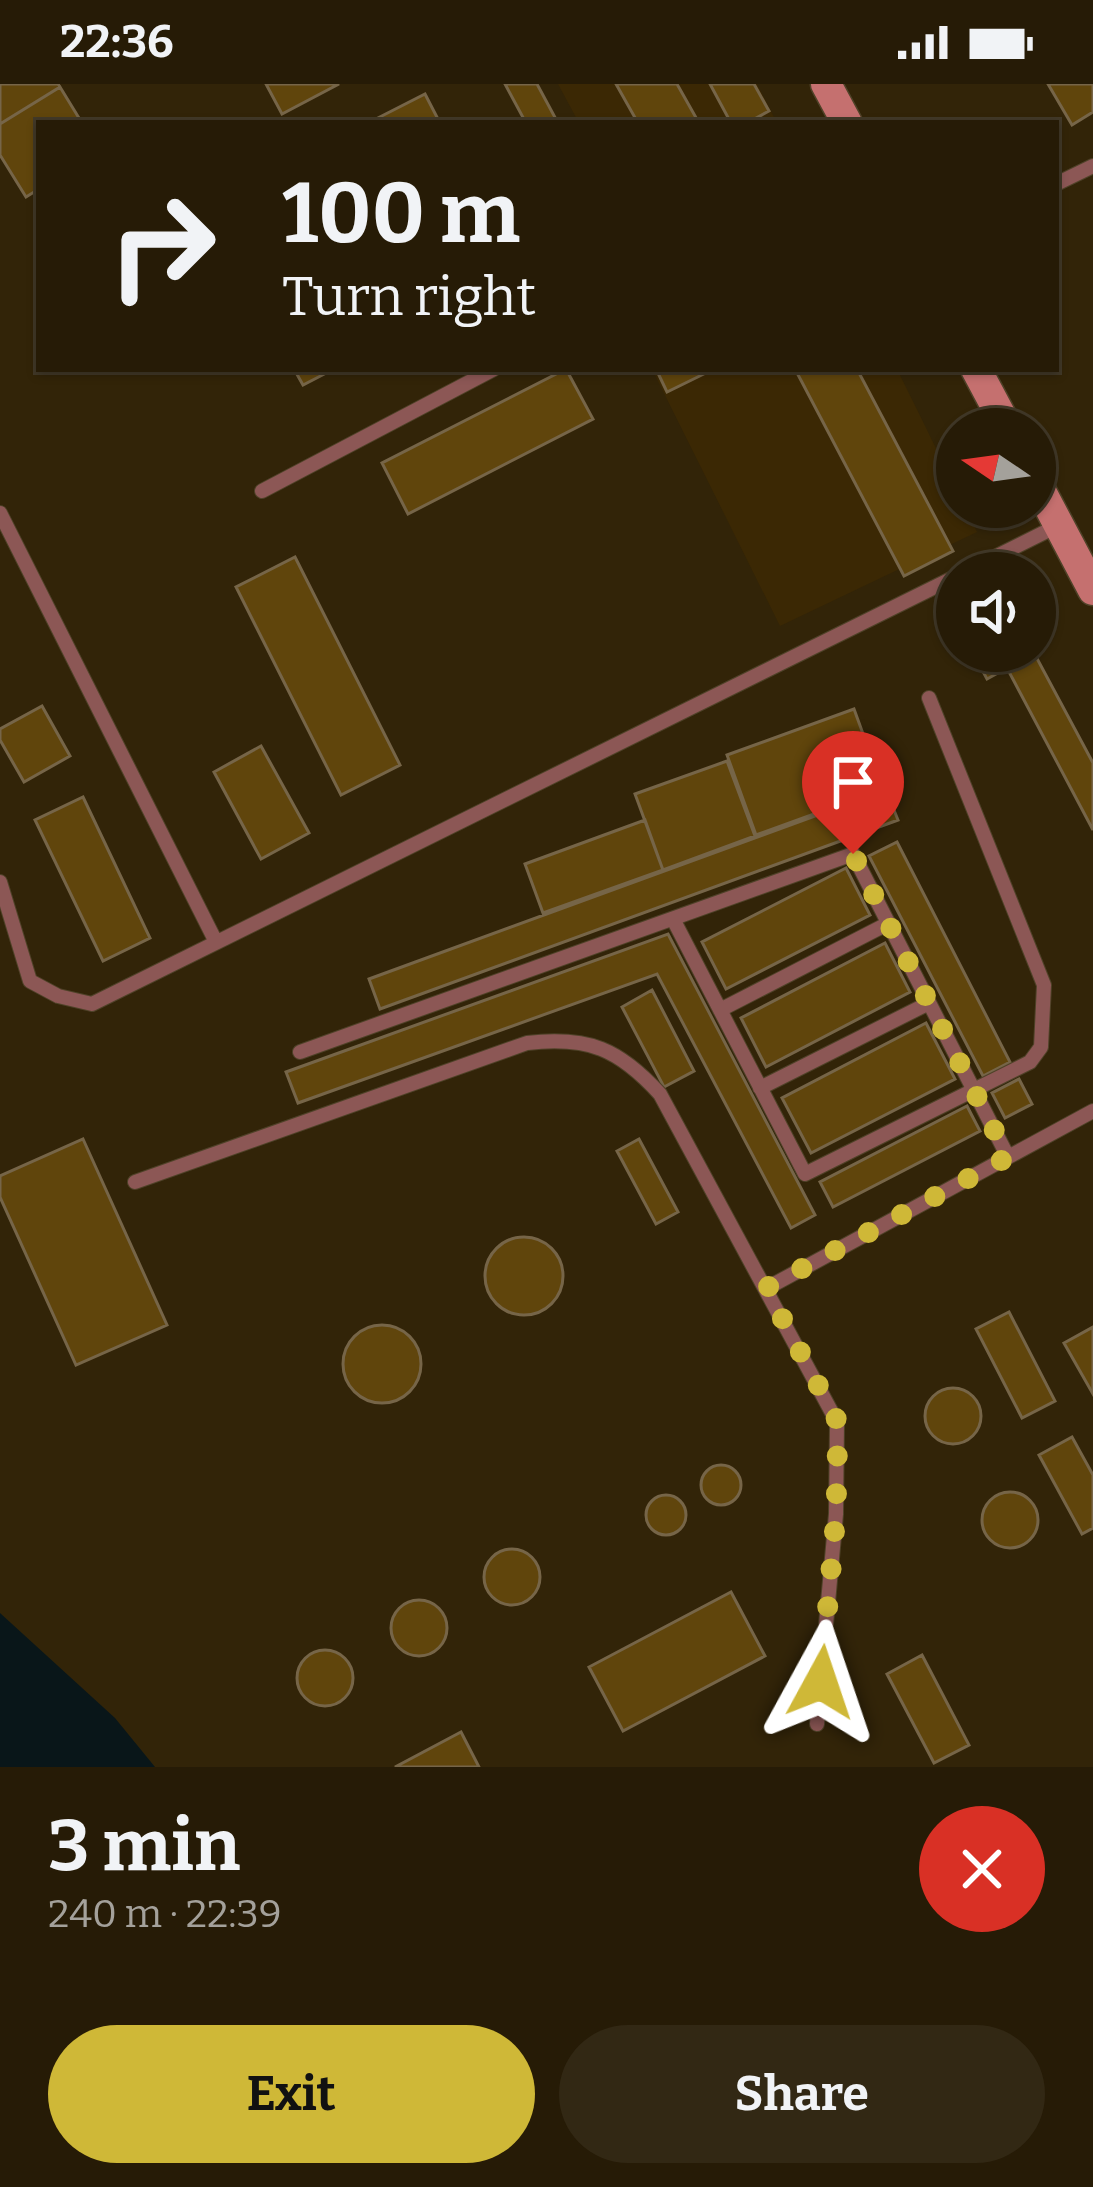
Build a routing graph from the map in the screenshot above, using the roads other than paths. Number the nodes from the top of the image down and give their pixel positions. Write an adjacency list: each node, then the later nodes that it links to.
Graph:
1 (826, 84): 2 (main road)
2 (845, 120)
3 (1093, 166): 4 (lane)
4 (1059, 183)
5 (488, 372): 8 (lane)
6 (978, 372): 7 (main road)
7 (997, 408)
8 (262, 491)
9 (0, 513): 19 (lane)
10 (1056, 520): 11 (main road)
11 (1059, 526): 12 (lane); 14 (main road)
12 (1005, 552)
13 (936, 586): 19 (lane)
14 (1093, 590)
15 (929, 698): 24 (lane)
16 (0, 882): 19 (lane)
17 (673, 919): 18 (lane); 21 (lane); 22 (lane)
18 (889, 923): 20 (lane); 21 (lane)
19 (216, 942)
20 (929, 1003): 23 (lane); 24 (lane)
21 (720, 1010): 23 (lane)
22 (300, 1052)
23 (760, 1088): 24 (lane)
24 (974, 1090): 26 (lane)
25 (1093, 1111): 26 (lane)
26 (1008, 1157): 28 (lane)
27 (135, 1182): 28 (lane)
28 (766, 1288): 29 (lane)
29 (817, 1724)

